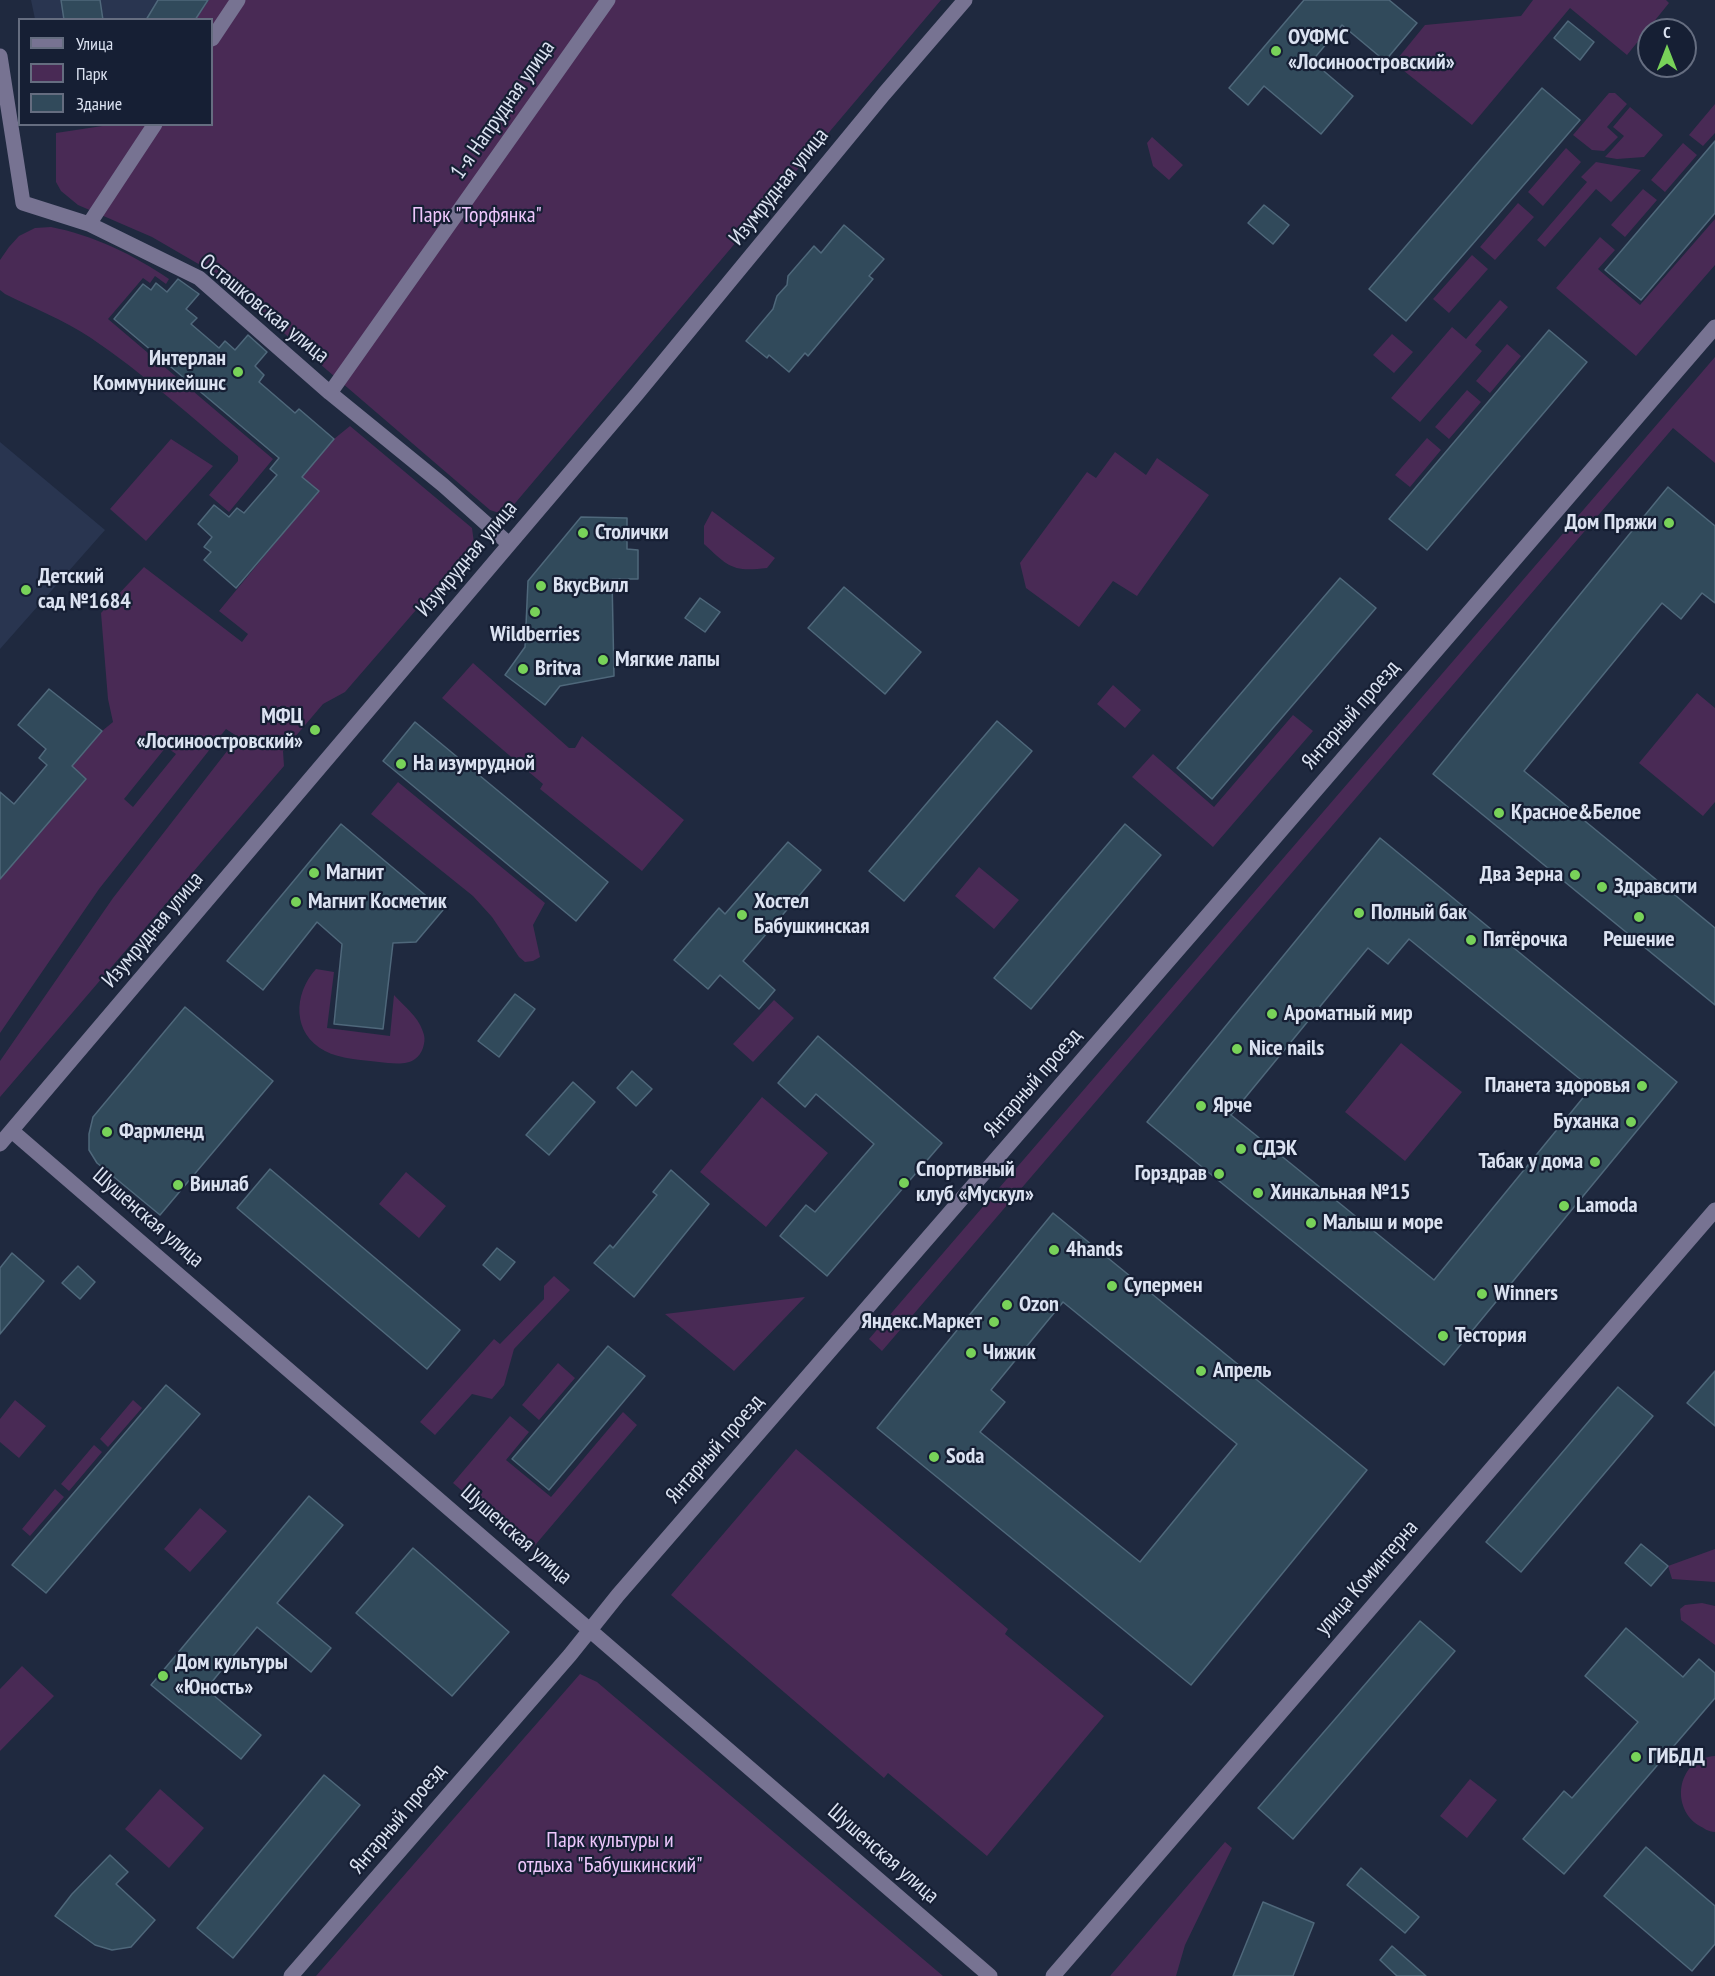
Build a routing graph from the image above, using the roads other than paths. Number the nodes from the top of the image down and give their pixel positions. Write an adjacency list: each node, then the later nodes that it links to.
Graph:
1 (238, 0): 4 (street)
2 (608, 0): 9 (street, 1-я Напрудная улица)
3 (965, 0): 10 (street, Изумрудная улица)
4 (213, 38)
5 (0, 56): 7 (street, Осташковская улица)
6 (154, 126): 7 (street)
7 (89, 224): 9 (street, Осташковская улица)
8 (1715, 327): 14 (street, Янтарный проезд)
9 (330, 393): 10 (street, Осташковская улица)
10 (509, 544): 11 (street, Изумрудная улица)
11 (12, 1131): 12 (street, Изумрудная улица); 14 (street, Шушенская улица)
12 (0, 1144)
13 (1715, 1210): 17 (street, улица Коминтерна)
14 (590, 1629): 15 (street, Янтарный проезд); 16 (street, Шушенская улица)
15 (291, 1976)
16 (990, 1976)
17 (1053, 1976)

